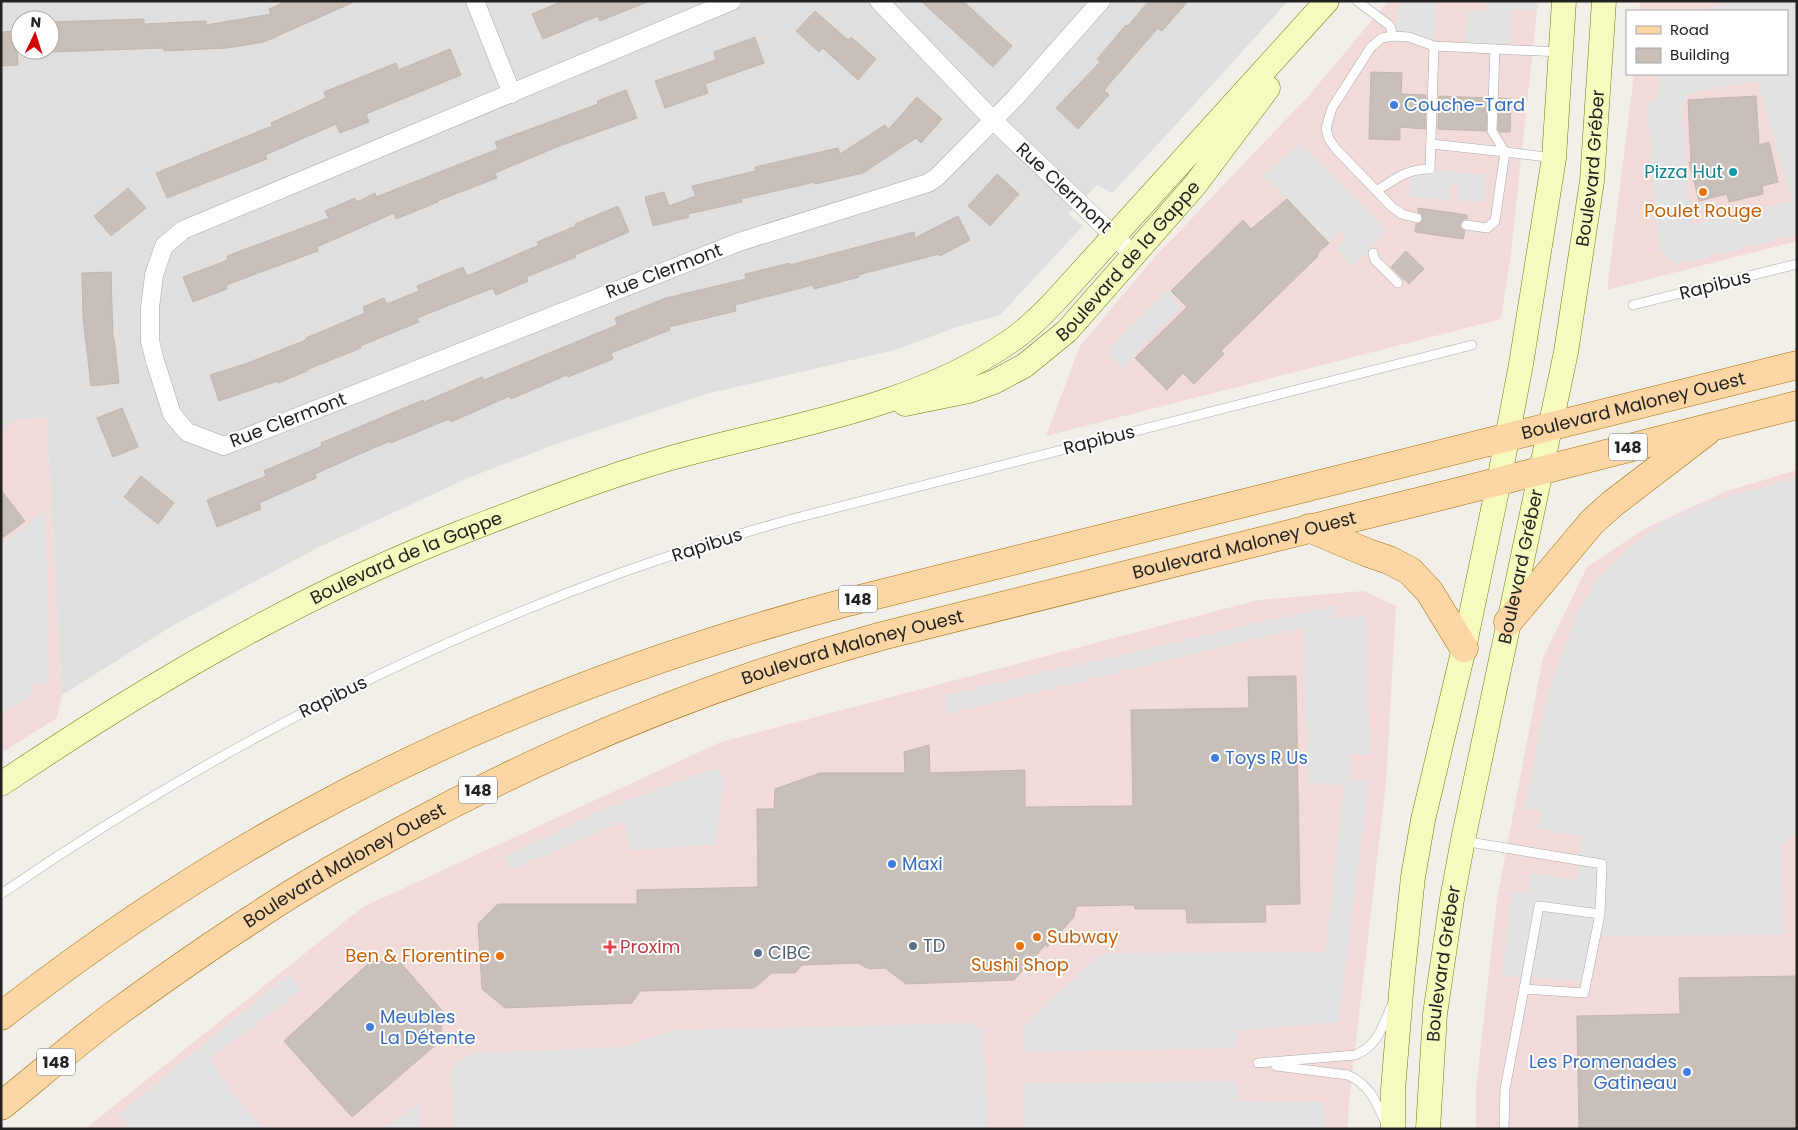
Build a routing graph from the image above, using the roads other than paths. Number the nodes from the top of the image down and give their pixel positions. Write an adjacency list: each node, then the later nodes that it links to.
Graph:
1 (474, 1): 14 (street)
2 (732, 1): 14 (street, Rue Clermont)
3 (879, 1): 15 (street, Rue Clermont)
4 (1101, 1): 15 (street)
5 (1327, 1): 22 (main road, Boulevard de la Gappe)
6 (1334, 1): 24 (main road, Boulevard de la Gappe)
7 (1357, 1): 10 (lane)
8 (1564, 1): 13 (main road, Boulevard Gréber)
9 (1604, 1): 33 (main road, Boulevard Gréber)
10 (1392, 36): 11 (lane); 19 (lane)
11 (1434, 46): 12 (lane); 16 (lane)
12 (1495, 48): 13 (lane); 17 (lane)
13 (1561, 52): 18 (main road, Boulevard Gréber)
14 (512, 94): 15 (street, Rue Clermont)
15 (994, 121): 22 (street, Rue Clermont)
16 (1431, 144): 17 (lane); 19 (lane)
17 (1505, 152): 18 (lane); 21 (lane)
18 (1554, 158): 34 (main road, Boulevard Gréber)
19 (1376, 191): 20 (lane)
20 (1417, 218)
21 (1466, 225)
22 (1115, 236): 24 (street, Rue Clermont); 31 (main road, Boulevard de la Gappe)
23 (1373, 253): 26 (lane)
24 (1134, 255): 31 (main road, Boulevard de la Gappe)
25 (1797, 264): 27 (lane, Rapibus)
26 (1398, 283)
27 (1633, 305)
28 (1472, 345): 42 (lane, Rapibus)
29 (1797, 365): 33 (main road, Boulevard Maloney Ouest / 148)
30 (1797, 405): 32 (main road, Boulevard Maloney Ouest / 148)
31 (847, 412): 40 (main road, Boulevard de la Gappe)
32 (1716, 425): 35 (main road, Boulevard Maloney Ouest / 148); 38 (main road)
33 (1550, 426): 34 (main road, Boulevard Maloney Ouest / 148); 35 (main road, Boulevard Gréber)
34 (1508, 436): 36 (main road, Boulevard Gréber); 46 (main road, Boulevard Maloney Ouest / 148)
35 (1540, 470): 36 (main road, Boulevard Maloney Ouest / 148); 38 (main road, Boulevard Gréber)
36 (1499, 481): 37 (main road, Boulevard Maloney Ouest / 148); 39 (main road, Boulevard Gréber)
37 (1309, 528): 39 (main road); 47 (main road, Boulevard Maloney Ouest / 148)
38 (1508, 622): 41 (main road, Boulevard Gréber)
39 (1464, 648): 44 (main road, Boulevard Gréber)
40 (1, 784)
41 (1462, 840): 43 (lane); 50 (main road, Boulevard Gréber)
42 (1, 894)
43 (1600, 914): 45 (lane); 45 (lane)
44 (1402, 981): 48 (lane); 49 (main road, Boulevard Gréber)
45 (1524, 989): 51 (lane)
46 (1, 1016)
47 (1, 1106)
48 (1388, 1129)
49 (1392, 1129)
50 (1428, 1129)
51 (1504, 1129)

